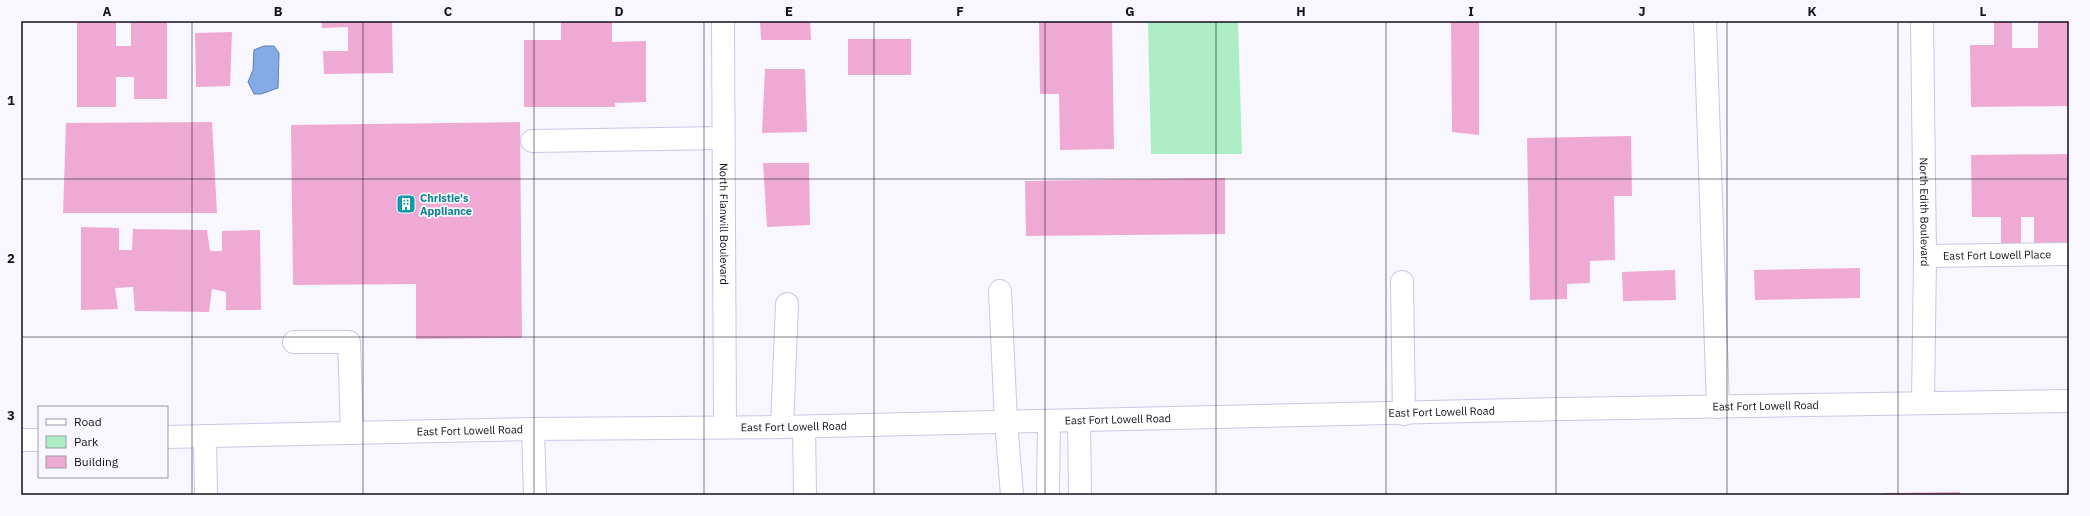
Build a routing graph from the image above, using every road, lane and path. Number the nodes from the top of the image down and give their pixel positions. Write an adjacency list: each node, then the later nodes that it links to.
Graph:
1 (723, 21): 4 (main road, North Flanwill Boulevard)
2 (1705, 21): 14 (main road)
3 (1922, 21): 7 (main road, North Edith Boulevard)
4 (723, 138): 5 (main road); 19 (main road, North Flanwill Boulevard)
5 (532, 141)
6 (2069, 254): 7 (main road, East Fort Lowell Place)
7 (1925, 256): 13 (main road, North Edith Boulevard)
8 (1402, 282): 15 (main road)
9 (1000, 291): 18 (main road)
10 (786, 304): 20 (main road)
11 (294, 342): 23 (main road)
12 (2069, 401): 13 (main road, East Fort Lowell Road)
13 (1924, 403): 14 (main road, East Fort Lowell Road)
14 (1718, 407): 15 (main road, East Fort Lowell Road)
15 (1404, 414): 16 (main road, East Fort Lowell Road)
16 (1078, 420): 17 (main road, East Fort Lowell Road); 33 (main road)
17 (1049, 421): 18 (main road, East Fort Lowell Road); 32 (main road)
18 (1006, 422): 21 (main road, East Fort Lowell Road); 31 (main road)
19 (725, 427): 20 (main road, East Fort Lowell Road); 22 (main road, East Fort Lowell Road)
20 (782, 427): 21 (main road, East Fort Lowell Road)
21 (804, 427): 30 (main road)
22 (533, 429): 23 (main road, East Fort Lowell Road); 29 (main road)
23 (352, 433): 24 (main road, East Fort Lowell Road)
24 (205, 436): 25 (main road, East Fort Lowell Road); 28 (main road)
25 (168, 437)
26 (21, 440): 27 (main road)
27 (38, 440)
28 (206, 495)
29 (535, 495)
30 (805, 495)
31 (1012, 495)
32 (1048, 495)
33 (1080, 495)

